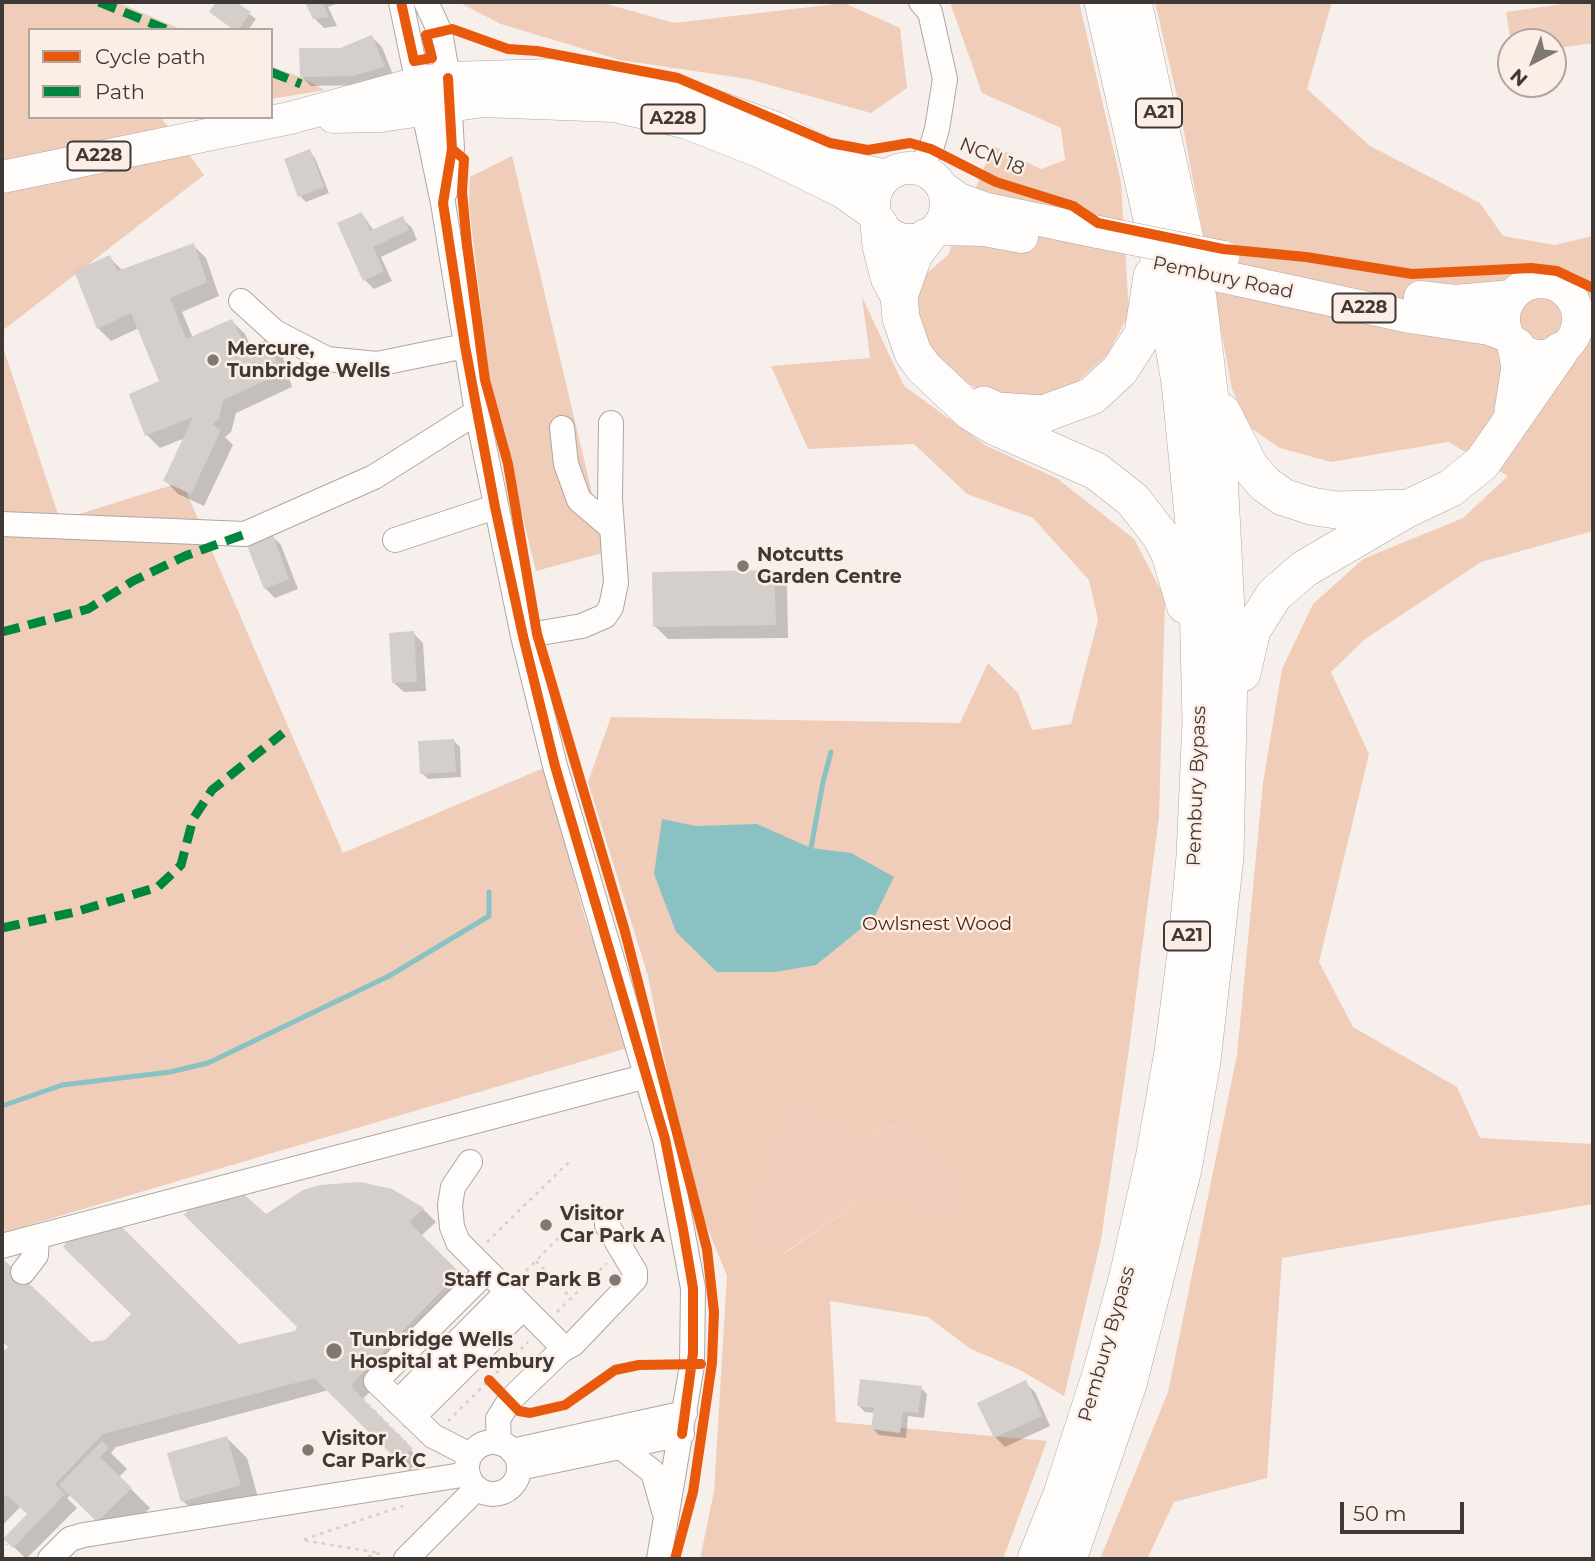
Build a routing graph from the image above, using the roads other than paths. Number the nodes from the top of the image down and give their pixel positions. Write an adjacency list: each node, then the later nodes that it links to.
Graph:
1 (401, 2): 6 (street)
2 (426, 2): 6 (street)
3 (921, 2): 9 (street)
4 (1103, 2): 11 (highway, Pembury Bypass / A21)
5 (1133, 2): 22 (highway, Pembury Bypass / A21)
6 (434, 94): 7 (main road, A228); 8 (main road, A228); 10 (main road, A228); 21 (street)
7 (887, 176): 9 (main road); 10 (main road)
8 (2, 177)
9 (930, 178): 12 (main road); 13 (main road, Pembury Road / A228)
10 (877, 219): 12 (main road); 15 (highway, A21)
11 (1152, 219): 23 (highway, A21); 34 (highway, Pembury Bypass / A21)
12 (932, 233): 13 (main road, Pembury Road / A228); 15 (highway)
13 (1097, 242): 14 (main road, Pembury Road / A228)
14 (1221, 266): 16 (main road, Pembury Road / A228); 20 (main road, Pembury Road / A228)
15 (899, 296): 23 (highway, A21)
16 (1511, 296): 17 (main road); 20 (main road)
17 (1580, 297): 19 (main road)
18 (241, 301): 21 (street)
19 (1576, 336): 20 (main road); 26 (highway, A21)
20 (1512, 341): 26 (highway, A21)
21 (465, 346): 24 (street)
22 (1208, 381): 29 (highway, A21); 35 (highway, Pembury Bypass / A21)
23 (953, 394): 34 (highway, A21)
24 (477, 412): 28 (street); 30 (street)
25 (611, 423): 31 (street)
26 (1510, 425): 29 (highway, A21)
27 (562, 428): 31 (street)
28 (495, 507): 32 (street); 33 (street)
29 (1409, 508): 35 (highway, A21)
30 (2, 524)
31 (612, 528): 33 (street)
32 (395, 540)
33 (523, 636): 36 (street)
34 (1200, 667): 55 (highway, Pembury Bypass / A21)
35 (1230, 724): 56 (highway, Pembury Bypass / A21)
36 (647, 1076): 39 (street); 47 (street)
37 (470, 1162): 41 (street)
38 (607, 1225): 45 (street)
39 (37, 1237): 40 (street); 42 (street)
40 (2, 1246)
41 (478, 1263): 44 (street); 46 (street)
42 (23, 1272)
43 (615, 1280): 45 (street)
44 (516, 1293): 45 (street); 46 (street)
45 (559, 1345): 49 (street)
46 (406, 1409): 50 (street)
47 (684, 1424): 48 (street); 49 (street); 51 (street)
48 (622, 1448): 49 (street); 51 (street)
49 (510, 1454): 50 (street); 50 (street)
50 (472, 1472): 52 (street); 53 (street)
51 (666, 1522): 54 (street)
52 (50, 1559)
53 (407, 1559)
54 (659, 1559)
55 (1036, 1559)
56 (1068, 1559)

